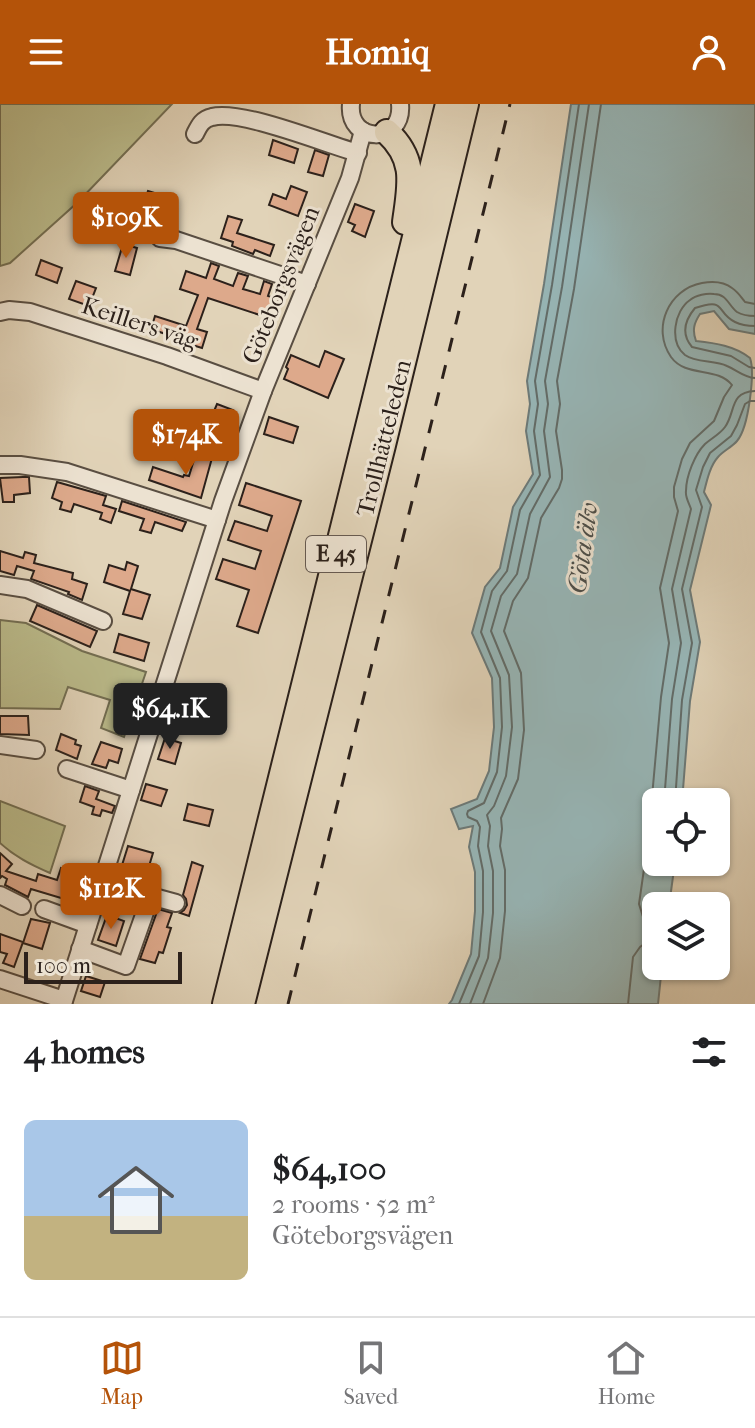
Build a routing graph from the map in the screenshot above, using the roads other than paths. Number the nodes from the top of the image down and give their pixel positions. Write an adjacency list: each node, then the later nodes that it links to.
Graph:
1 (351, 104): 6 (street)
2 (400, 104): 6 (street, Göteborgsvägen)
3 (448, 104): 12 (highway, Trollhätteleden / E 45)
4 (466, 104): 12 (highway, Trollhätteleden / E 45)
5 (481, 104): 12 (highway)
6 (375, 132): 8 (street, Göteborgsvägen); 12 (highway)
7 (195, 134): 8 (street)
8 (358, 153): 10 (street, Göteborgsvägen)
9 (160, 238): 10 (street)
10 (307, 284): 13 (street, Göteborgsvägen)
11 (0, 312): 13 (street, Keillers väg)
12 (401, 332): 30 (highway, Trollhätteleden / E 45); 31 (highway, Trollhätteleden / E 45)
13 (263, 391): 15 (street, Göteborgsvägen)
14 (0, 465): 15 (street)
15 (217, 520): 21 (street, Göteborgsvägen)
16 (0, 585): 17 (street)
17 (103, 621)
18 (0, 745): 19 (street)
19 (36, 750)
20 (67, 769): 21 (street)
21 (131, 790): 26 (street, Göteborgsvägen)
22 (0, 895): 24 (street)
23 (176, 903): 27 (street)
24 (22, 906)
25 (44, 909): 26 (street)
26 (88, 925): 27 (street, Göteborgsvägen)
27 (80, 949): 29 (street, Göteborgsvägen)
28 (0, 979): 29 (street)
29 (63, 1002)
30 (225, 1004)
31 (242, 1004)

